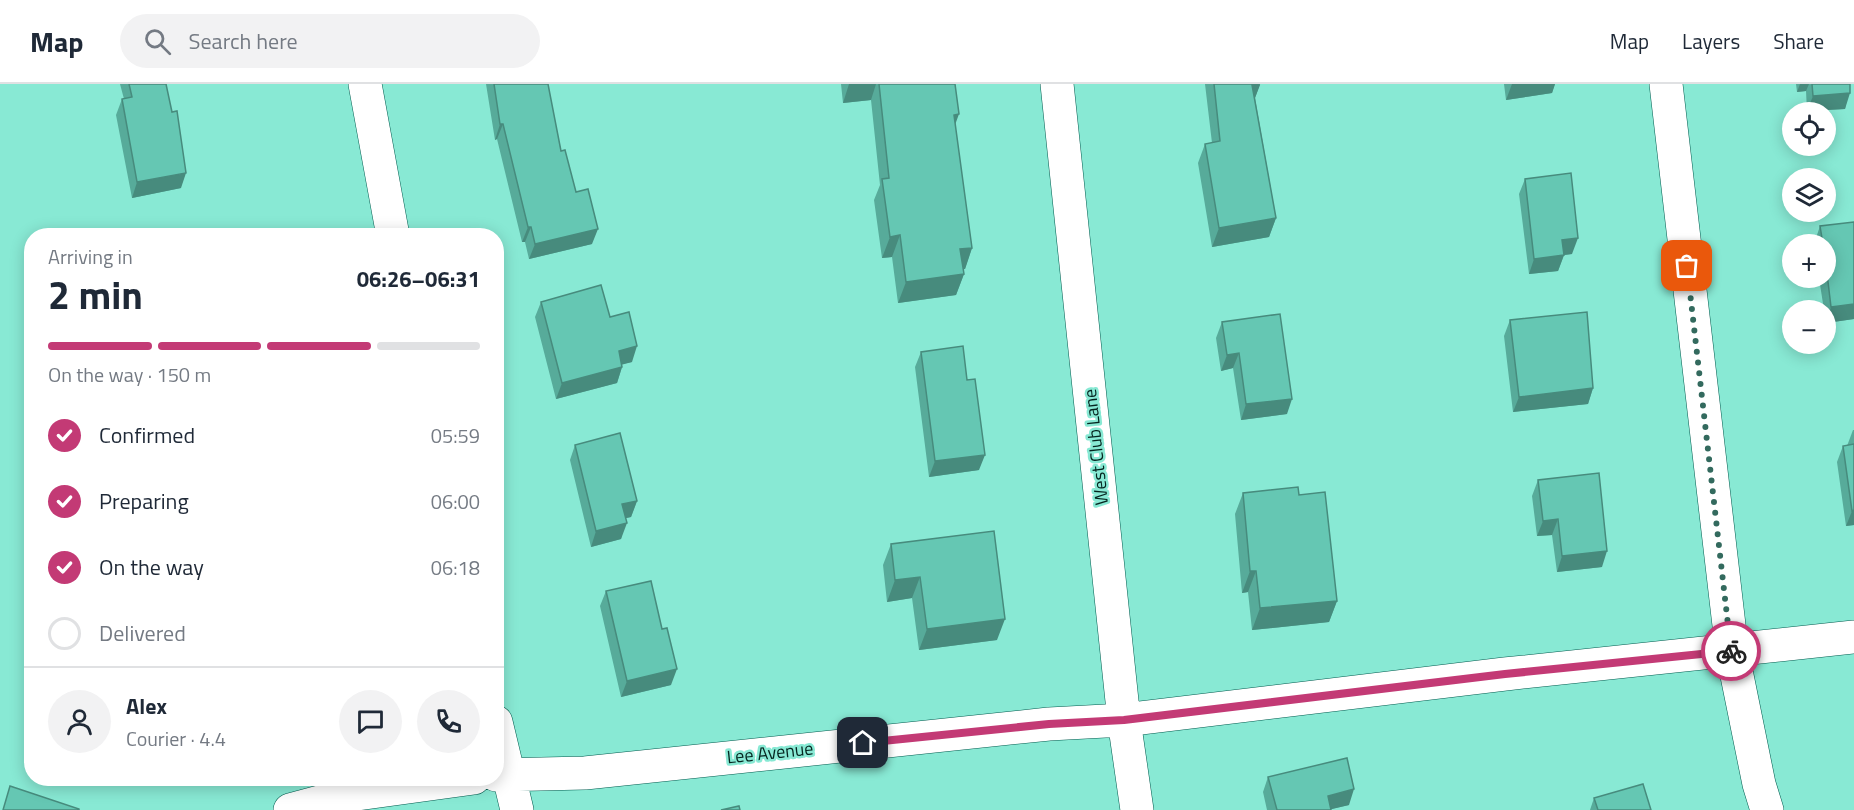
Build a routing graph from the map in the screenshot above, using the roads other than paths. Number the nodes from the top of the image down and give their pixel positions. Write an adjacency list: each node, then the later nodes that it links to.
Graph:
1 (365, 84): 4 (street)
2 (1057, 84): 7 (street, West Club Lane)
3 (1666, 84): 6 (street)
4 (392, 228)
5 (1854, 637): 6 (street, Lee Avenue)
6 (1732, 651): 7 (street, Lee Avenue); 14 (street)
7 (1124, 720): 8 (street, Lee Avenue); 13 (street, West Club Lane)
8 (504, 775)
9 (504, 780): 12 (street)
10 (415, 786): 11 (street)
11 (290, 810)
12 (517, 810)
13 (1137, 810)
14 (1767, 810)

